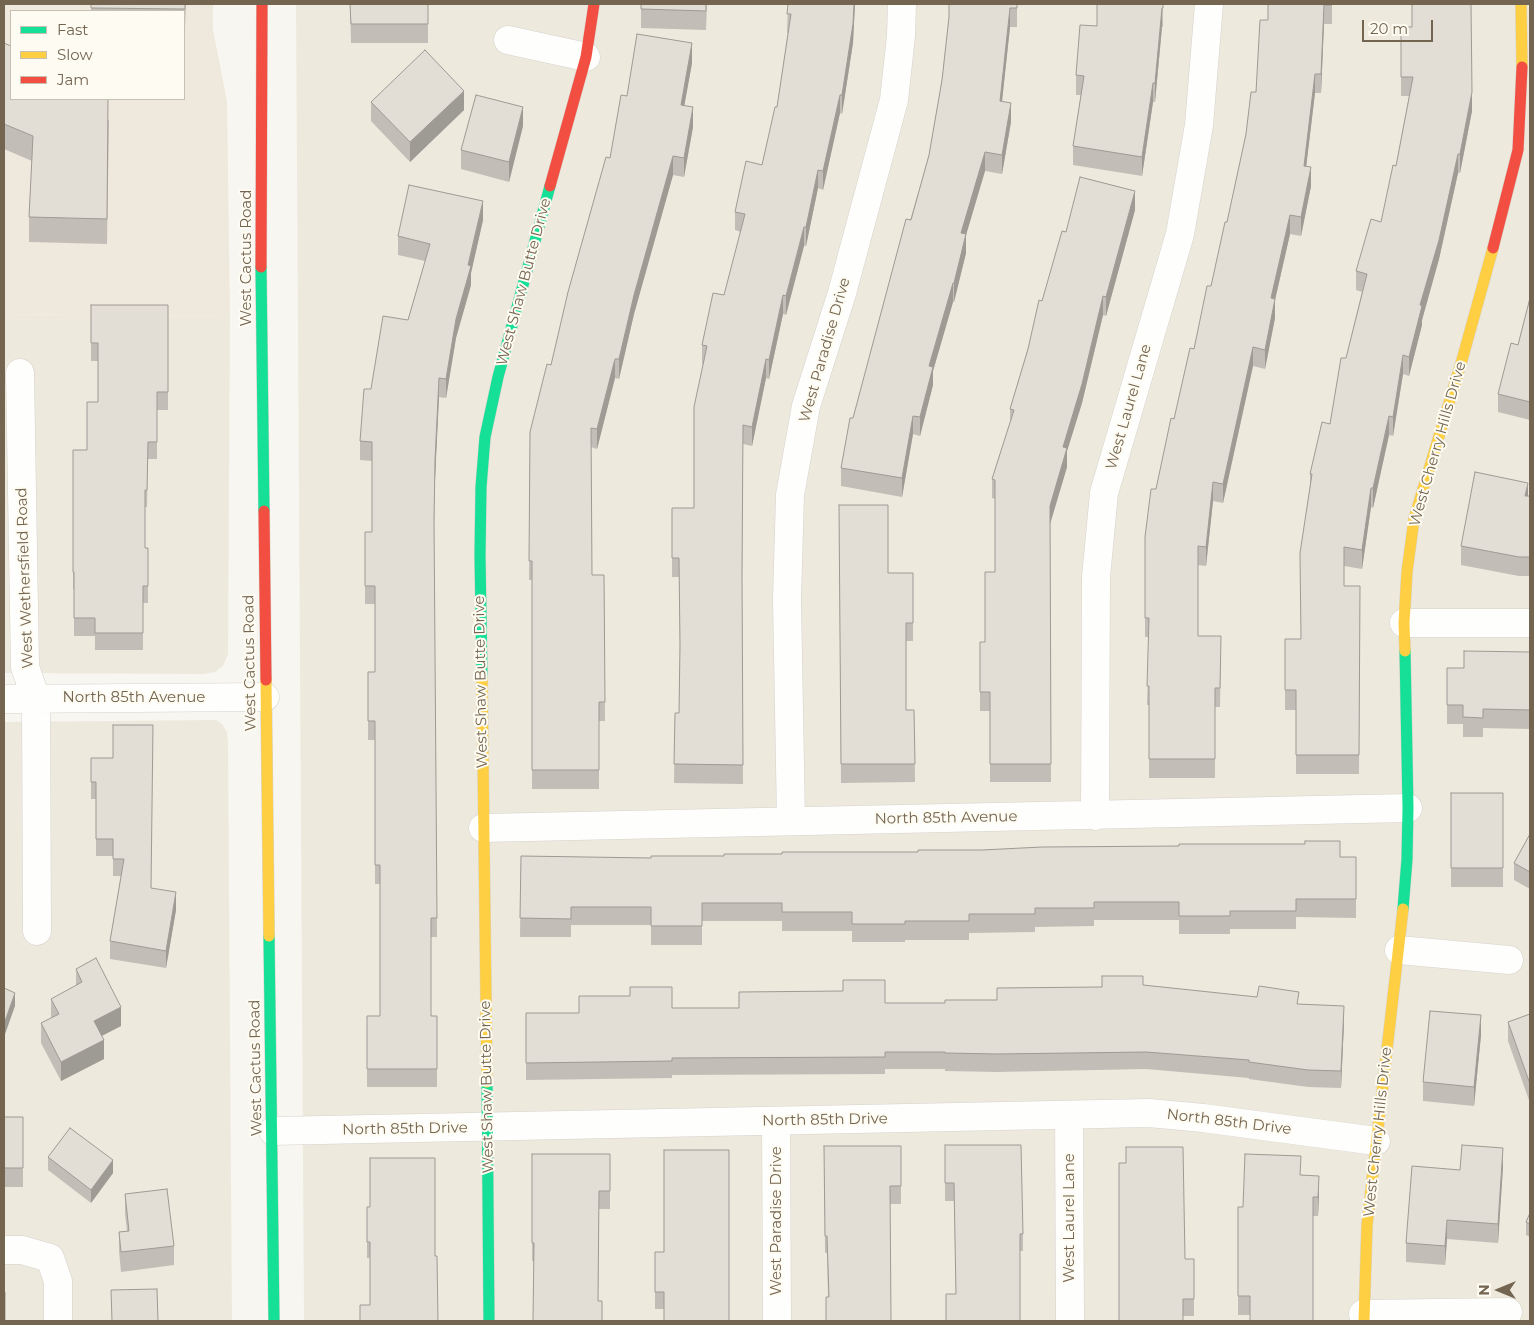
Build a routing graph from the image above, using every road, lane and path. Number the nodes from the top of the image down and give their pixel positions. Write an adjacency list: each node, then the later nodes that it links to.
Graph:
1 (262, 4): 11 (street, West Cactus Road)
2 (594, 4): 7 (street, West Shaw Butte Drive)
3 (902, 4): 16 (street, West Paradise Drive)
4 (1210, 4): 15 (street, West Laurel Lane)
5 (1521, 4): 10 (street, West Cherry Hills Drive)
6 (508, 40): 7 (street)
7 (586, 57): 17 (street, West Shaw Butte Drive)
8 (20, 373): 13 (street, West Wethersfield Road)
9 (1530, 622): 10 (street)
10 (1404, 623): 14 (street, West Cherry Hills Drive)
11 (265, 697): 13 (street, North 85th Avenue); 24 (street, West Cactus Road)
12 (4, 699): 13 (street, North 85th Avenue)
13 (36, 699): 18 (street, West Wethersfield Road)
14 (1408, 808): 15 (street, North 85th Avenue); 19 (street, West Cherry Hills Drive)
15 (1095, 816): 16 (street, North 85th Avenue)
16 (791, 821): 17 (street, North 85th Avenue)
17 (483, 828): 23 (street, West Shaw Butte Drive)
18 (37, 931)
19 (1399, 950): 20 (street); 25 (street, West Cherry Hills Drive)
20 (1509, 960)
21 (1069, 1115): 22 (street, North 85th Drive); 25 (street, North 85th Drive); 33 (street, West Laurel Lane)
22 (776, 1121): 23 (street, North 85th Drive); 32 (street, West Paradise Drive)
23 (488, 1127): 24 (street, North 85th Drive); 31 (street, West Shaw Butte Drive)
24 (272, 1131): 30 (street, West Cactus Road)
25 (1376, 1140): 28 (street, West Cherry Hills Drive)
26 (4, 1250): 29 (street)
27 (1508, 1312): 28 (street, West Cherry Hills Drive)
28 (1364, 1318)
29 (58, 1321)
30 (274, 1321)
31 (489, 1321)
32 (777, 1321)
33 (1070, 1321)

